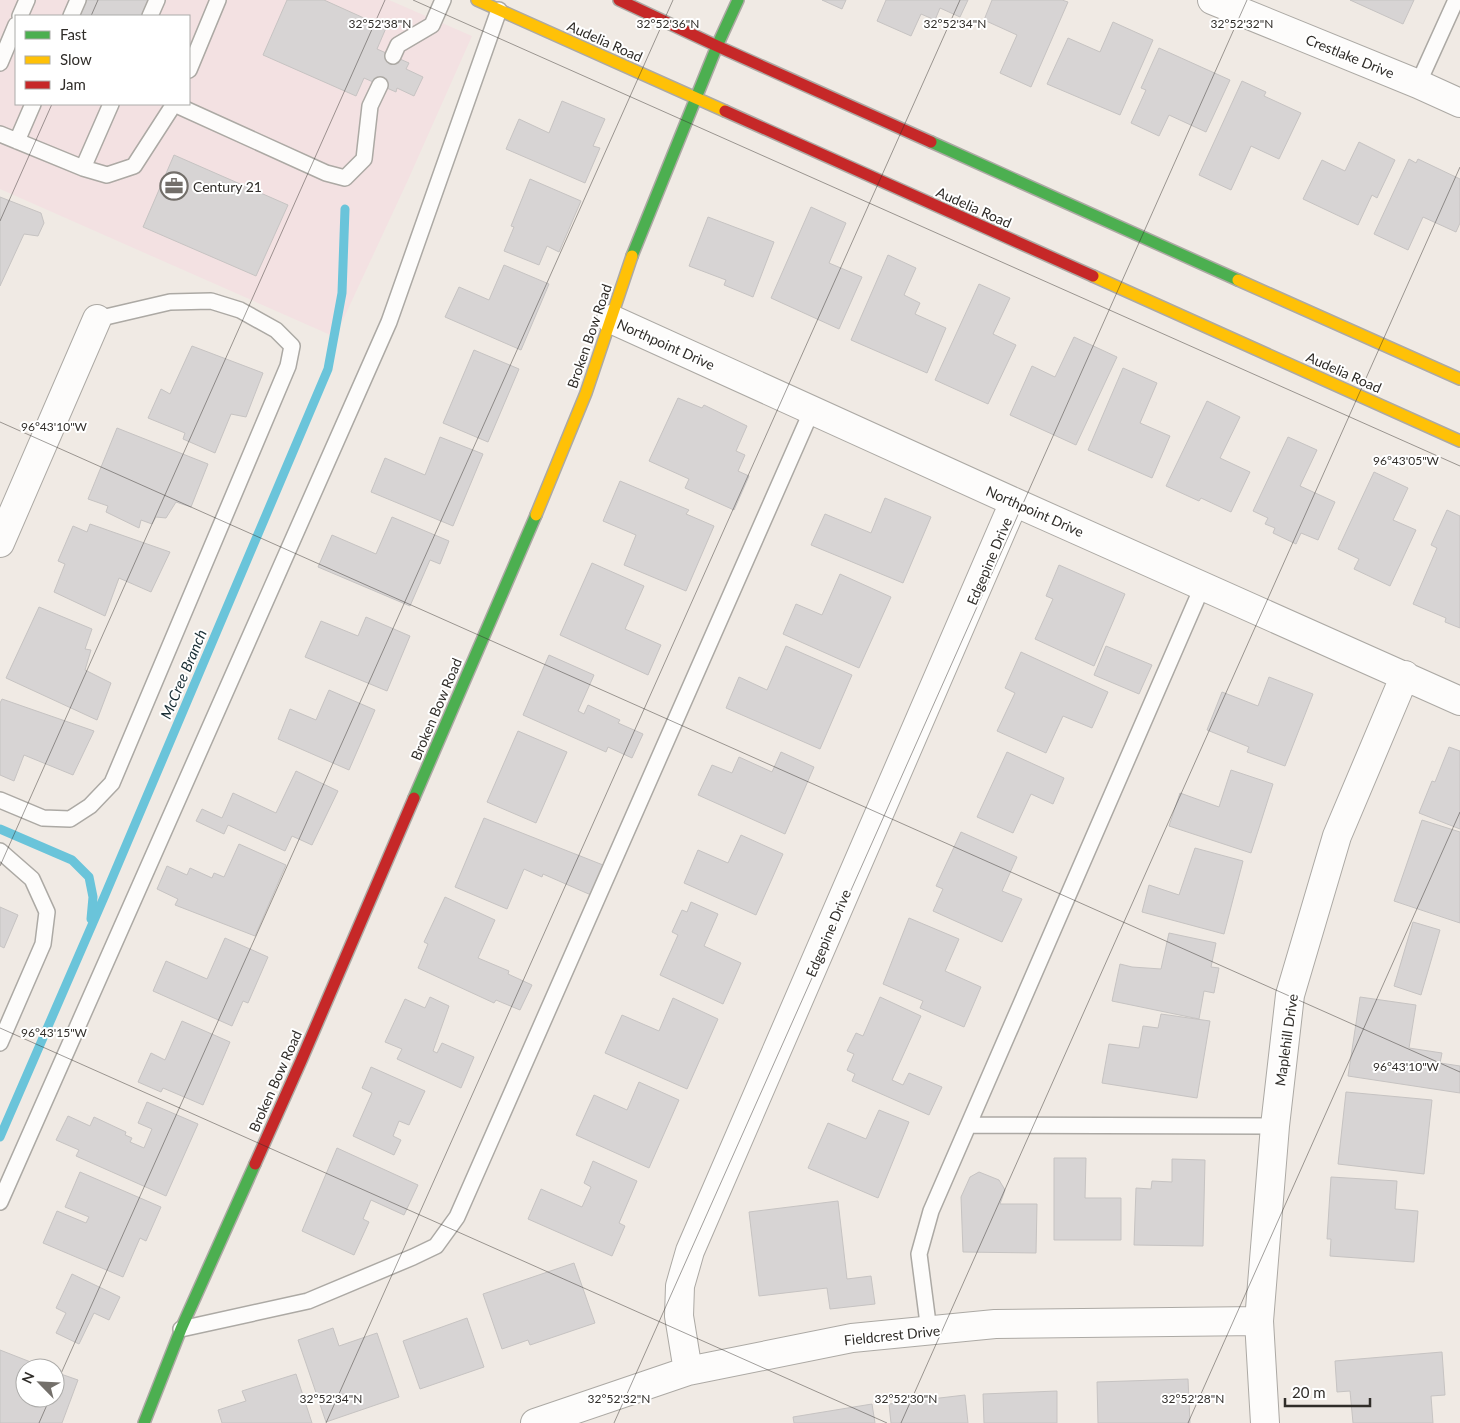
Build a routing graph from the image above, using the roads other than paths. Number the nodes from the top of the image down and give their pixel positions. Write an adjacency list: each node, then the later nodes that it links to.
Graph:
1 (27, 0): 12 (lane)
2 (78, 0): 13 (lane)
3 (157, 0): 14 (lane)
4 (218, 0): 19 (lane)
5 (444, 0): 17 (lane)
6 (477, 0): 11 (main road, Audelia Road)
7 (619, 0): 16 (main road)
8 (738, 0): 16 (main road, Broken Bow Road)
9 (1456, 0): 20 (lane)
10 (1221, 2): 20 (street, Crestlake Drive)
11 (498, 10): 22 (main road, Audelia Road); 46 (lane)
12 (20, 15)
13 (70, 15)
14 (150, 15)
15 (15, 27): 18 (lane)
16 (717, 46): 22 (main road, Broken Bow Road); 33 (main road)
17 (393, 56)
18 (0, 63)
19 (190, 68)
20 (1418, 84): 23 (street, Crestlake Drive)
21 (380, 85): 27 (lane)
22 (695, 98): 32 (main road, Broken Bow Road); 35 (main road, Audelia Road)
23 (1460, 103)
24 (33, 105): 29 (lane)
25 (111, 105): 30 (lane)
26 (173, 105): 30 (lane)
27 (176, 105)
28 (0, 134): 29 (lane)
29 (17, 141): 30 (lane)
30 (83, 168)
31 (98, 318): 37 (street); 41 (lane)
32 (610, 319): 34 (street, Northpoint Drive); 48 (main road, Broken Bow Road)
33 (1460, 379)
34 (812, 410): 36 (street, Northpoint Drive); 48 (lane)
35 (1460, 441)
36 (1014, 502): 38 (street, Northpoint Drive); 50 (street, Edgepine Drive)
37 (0, 542)
38 (1203, 585): 39 (street, Northpoint Drive); 44 (lane)
39 (1405, 675): 40 (street, Northpoint Drive); 45 (street, Maplehill Drive)
40 (1460, 700)
41 (0, 800)
42 (0, 851): 43 (lane)
43 (0, 1043)
44 (969, 1126): 45 (lane); 49 (lane)
45 (1274, 1126): 47 (street, Maplehill Drive)
46 (0, 1202)
47 (1259, 1321): 49 (street, Fieldcrest Drive); 53 (street, Maplehill Drive)
48 (182, 1329): 51 (main road, Broken Bow Road)
49 (929, 1330): 50 (street, Fieldcrest Drive)
50 (688, 1371): 52 (street, Fieldcrest Drive)
51 (144, 1423)
52 (536, 1423)
53 (1265, 1423)

